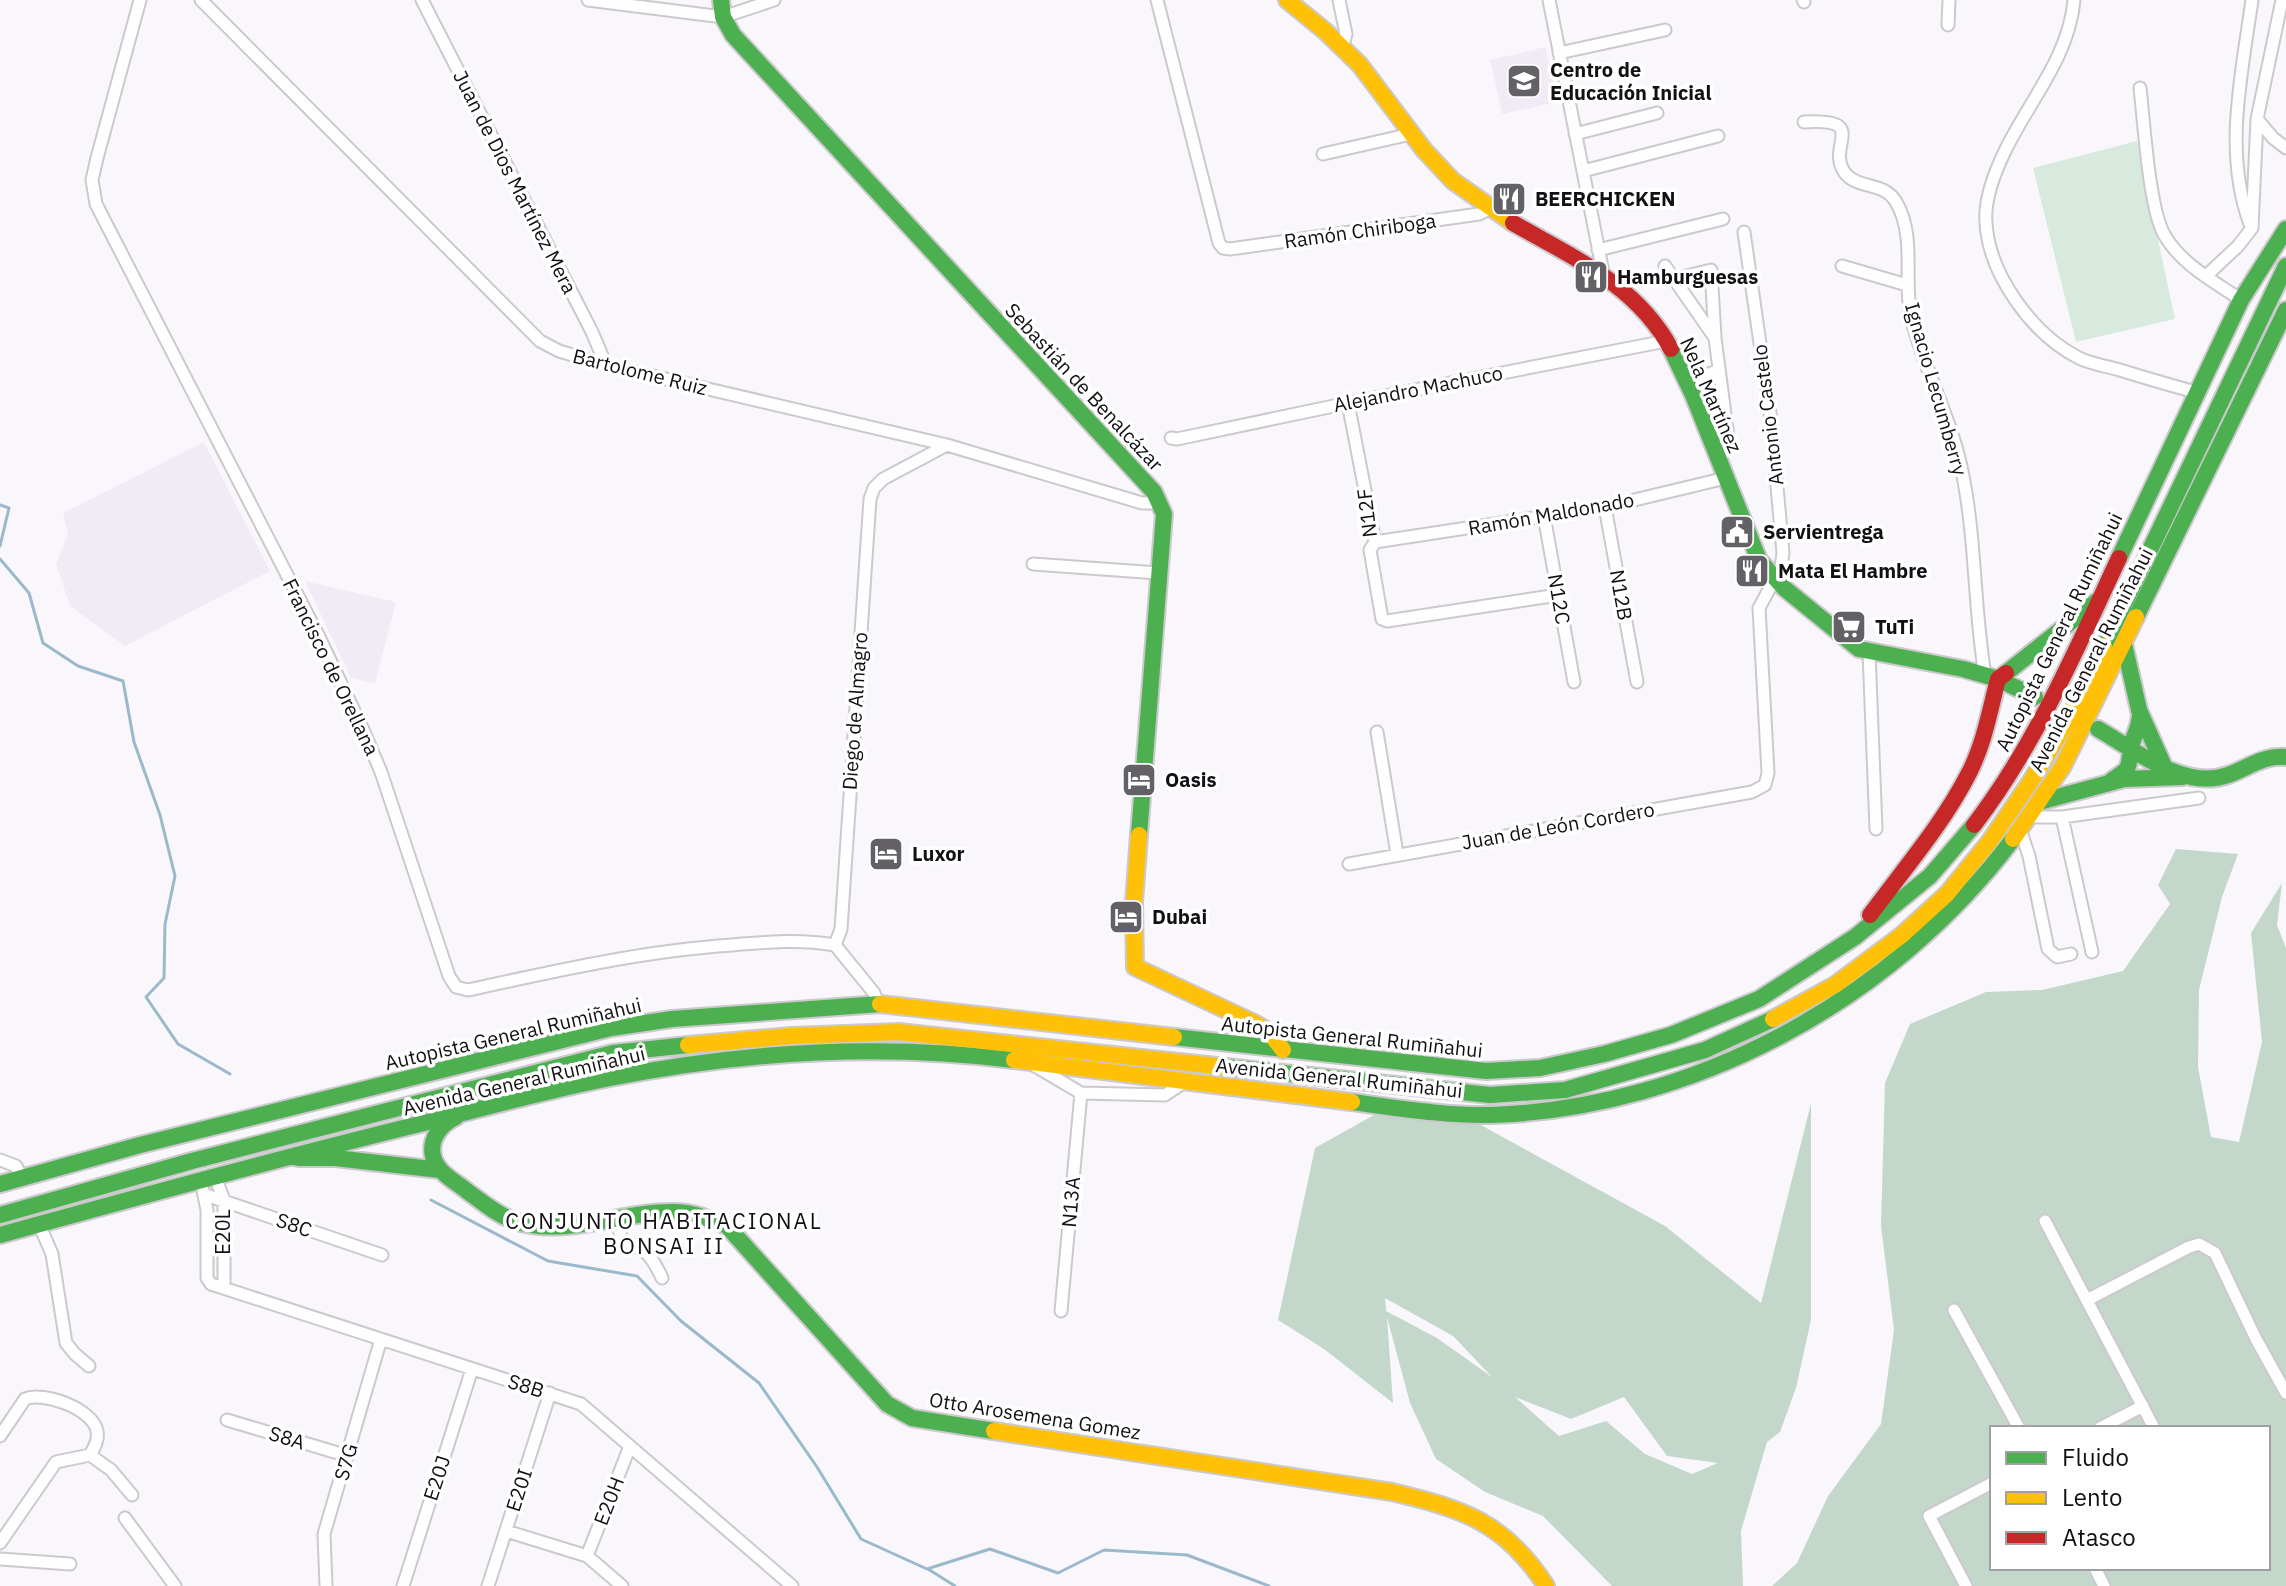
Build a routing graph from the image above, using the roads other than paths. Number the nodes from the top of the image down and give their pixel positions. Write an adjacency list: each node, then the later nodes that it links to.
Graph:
1 (140, 0): 88 (street, Francisco de Orellana)
2 (201, 0): 47 (street, Bartolome Ruiz)
3 (422, 0): 47 (street, Juan de Dios Martínez Mera)
4 (588, 0): 15 (street)
5 (721, 0): 15 (main road, Sebastián de Benalcázar)
6 (774, 0): 15 (street)
7 (1157, 0): 30 (street, Ramón Chiriboga)
8 (1287, 0): 18 (main road, Nela Martínez)
9 (1339, 0): 18 (street)
10 (1549, 0): 19 (street)
11 (1949, 0): 16 (street)
12 (2074, 0): 50 (street)
13 (2252, 0): 32 (street)
14 (2282, 0): 22 (street)
15 (723, 17): 56 (main road, Sebastián de Benalcázar)
16 (1948, 25)
17 (1665, 30): 19 (street)
18 (1343, 46): 24 (main road, Nela Martínez)
19 (1559, 53): 25 (street)
20 (2140, 88): 40 (street)
21 (1657, 113): 25 (street)
22 (2257, 119): 27 (street); 32 (street)
23 (1804, 122): 42 (street, Ignacio Lecumberry)
24 (1411, 134): 28 (street); 30 (main road, Nela Martínez)
25 (1575, 134): 29 (street)
26 (1718, 136): 29 (street)
27 (2286, 148)
28 (1323, 154)
29 (1583, 171): 35 (street)
30 (1489, 209): 39 (main road, Nela Martínez)
31 (1723, 219): 35 (street)
32 (2252, 228): 40 (street)
33 (2286, 229): 43 (main road, Autopista General Rumiñahui)
34 (1744, 232): 62 (street, Antonio Castelo)
35 (1598, 250): 39 (street)
36 (1665, 266): 41 (street)
37 (1842, 266): 42 (street)
38 (2286, 266): 104 (main road, Autopista General Rumiñahui)
39 (1603, 272): 46 (main road, Nela Martínez)
40 (2206, 276): 43 (street)
41 (1674, 279): 45 (street); 45 (street)
42 (1907, 285): 67 (street, Ignacio Lecumberry)
43 (2241, 300): 50 (main road, Autopista General Rumiñahui)
44 (2286, 310): 65 (main road, Avenida General Rumiñahui)
45 (1715, 338): 48 (street)
46 (1666, 341): 49 (main road, Nela Martínez); 51 (street, Alejandro Machuco)
47 (606, 365): 53 (street, Bartolome Ruiz)
48 (1719, 370): 49 (street); 54 (street)
49 (1686, 383): 55 (main road, Nela Martínez)
50 (2195, 392): 64 (main road, Autopista General Rumiñahui)
51 (1348, 403): 52 (street, Alejandro Machuco); 59 (street, N12F)
52 (1171, 438)
53 (947, 445): 56 (street, Bartolome Ruiz); 88 (street, Diego de Almagro)
54 (1729, 445)
55 (1726, 478): 57 (street, Ramón Maldonado); 62 (main road, Nela Martínez)
56 (1161, 503): 61 (main road, Sebastián de Benalcázar)
57 (1605, 507): 58 (street, Ramón Maldonado); 69 (street, N12B)
58 (1544, 516): 59 (street, Ramón Maldonado); 63 (street, N12C)
59 (1375, 542): 63 (street, N12F)
60 (1033, 564): 61 (street)
61 (1158, 573): 92 (main road, Sebastián de Benalcázar)
62 (1775, 578): 66 (main road, Nela Martínez); 79 (street, Antonio Castelo)
63 (1558, 595): 68 (street, N12C)
64 (2101, 598): 67 (main road); 87 (main road, Autopista General Rumiñahui)
65 (2124, 644): 71 (main road); 81 (main road, Avenida General Rumiñahui)
66 (1869, 652): 67 (main road, Nela Martínez); 84 (street)
67 (1991, 677): 70 (main road, Nela Martínez); 87 (main road)
68 (1574, 682)
69 (1637, 682)
70 (2035, 697)
71 (2139, 710): 74 (main road); 76 (main road)
72 (2098, 729): 74 (main road)
73 (1377, 732): 85 (street)
74 (2131, 745): 76 (main road); 78 (main road)
75 (2286, 757): 77 (main road)
76 (2164, 766): 77 (main road)
77 (2183, 777): 78 (main road)
78 (2105, 784): 81 (main road)
79 (1765, 785): 85 (street, Juan de León Cordero)
80 (2199, 798): 82 (street)
81 (2039, 802): 83 (main road, Avenida General Rumiñahui)
82 (2062, 817): 83 (street); 89 (street)
83 (2024, 823): 90 (street); 94 (main road, Avenida General Rumiñahui)
84 (1876, 829)
85 (1397, 854): 86 (street, Juan de León Cordero)
86 (1349, 864)
87 (1855, 937): 92 (main road, Autopista General Rumiñahui)
88 (835, 945): 91 (street)
89 (2092, 952)
90 (2071, 954)
91 (878, 1004): 92 (main road, Autopista General Rumiñahui); 100 (main road, Autopista General Rumiñahui)
92 (1283, 1050)
93 (1028, 1061): 94 (main road, Avenida General Rumiñahui); 95 (street); 96 (main road, Avenida General Rumiñahui)
94 (1186, 1081): 95 (street)
95 (1081, 1093): 115 (street, N13A)
96 (462, 1115): 98 (main road, Avenida General Rumiñahui); 99 (main road)
97 (0, 1160): 100 (street)
98 (265, 1162): 99 (main road); 102 (main road, Avenida General Rumiñahui)
99 (440, 1170): 105 (main road, Otto Arosemena Gomez)
100 (22, 1178): 101 (main road, Autopista General Rumiñahui)
101 (0, 1184)
102 (207, 1185): 103 (street, E20L); 103 (street, S8C); 107 (main road, Avenida General Rumiñahui); 110 (street, E20L)
103 (224, 1200): 109 (street, S8C); 112 (street, E20L)
104 (0, 1215)
105 (616, 1218): 111 (street); 144 (main road, Otto Arosemena Gomez)
106 (2045, 1221): 113 (street)
107 (39, 1224): 108 (main road, Avenida General Rumiñahui); 117 (street)
108 (0, 1235)
109 (382, 1255)
110 (207, 1278): 112 (street, S8B)
111 (662, 1278)
112 (224, 1288): 116 (street, S8B)
113 (2087, 1300): 120 (street); 121 (street)
114 (1954, 1310): 123 (street)
115 (1061, 1311)
116 (381, 1339): 118 (street, S8B); 129 (street, S7G)
117 (89, 1366)
118 (472, 1369): 119 (street, S8B); 140 (street, E20J)
119 (550, 1393): 127 (street, S8B); 133 (street, E20I)
120 (2286, 1393)
121 (2143, 1406): 124 (street); 125 (street)
122 (227, 1420): 129 (street, S8A)
123 (2018, 1426)
124 (2104, 1426)
125 (2153, 1426)
126 (0, 1436): 128 (street)
127 (630, 1446): 135 (street, E20H); 143 (street, S8B)
128 (90, 1455): 131 (street); 134 (street)
129 (348, 1456): 139 (street, S7G)
130 (1990, 1484): 145 (street)
131 (132, 1495)
132 (125, 1518): 138 (street)
133 (506, 1531): 135 (street); 141 (street, E20I)
134 (0, 1543)
135 (587, 1556): 142 (street)
136 (0, 1559): 137 (street)
137 (70, 1564)
138 (175, 1586)
139 (326, 1586)
140 (403, 1586)
141 (488, 1586)
142 (622, 1586)
143 (792, 1586)
144 (1546, 1586)
145 (1966, 1586)

